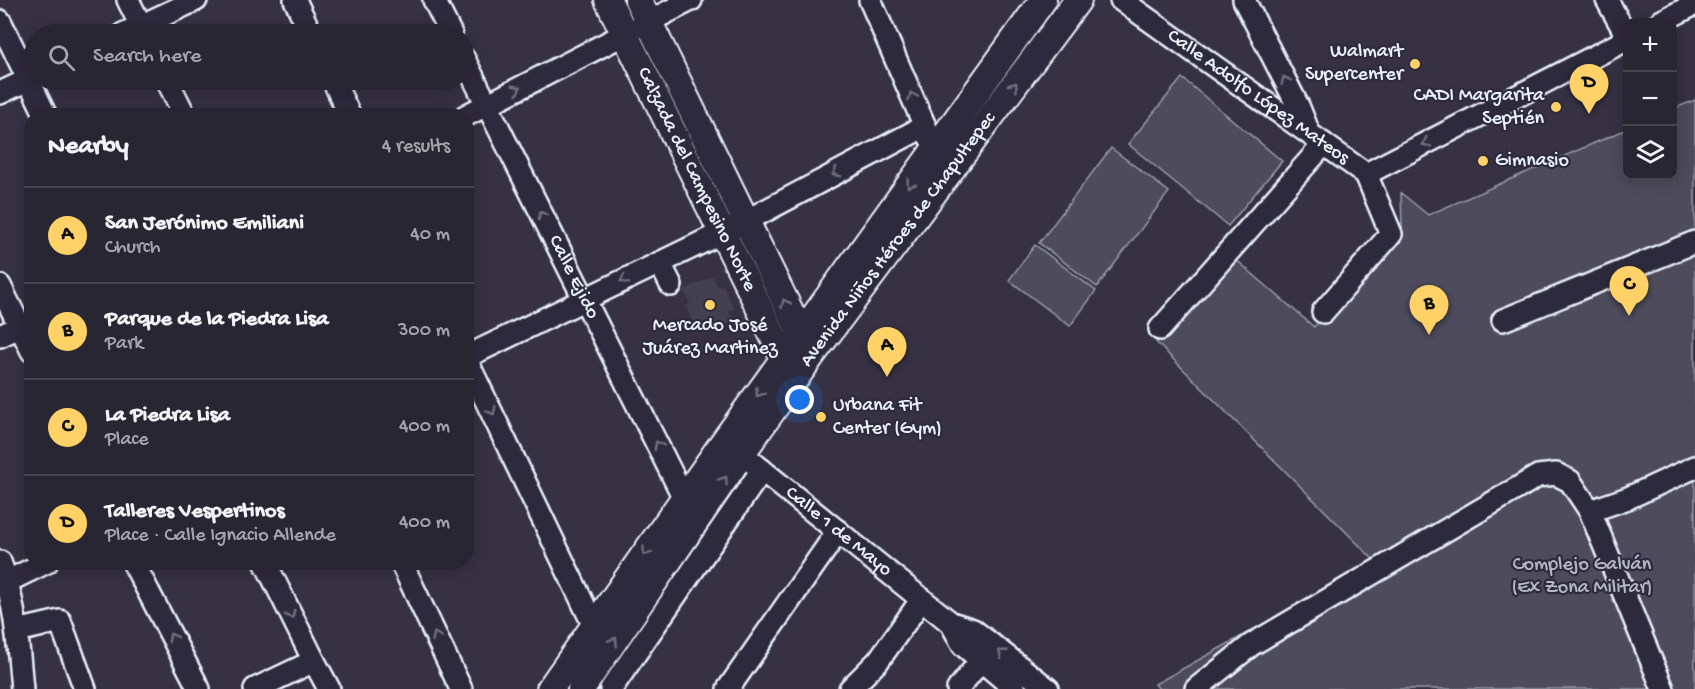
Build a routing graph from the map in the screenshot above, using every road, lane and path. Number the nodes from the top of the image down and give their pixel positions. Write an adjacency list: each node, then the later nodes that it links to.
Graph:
1 (128, 0): 17 (street)
2 (196, 0): 18 (street)
3 (295, 0): 19 (street)
4 (434, 0): 20 (street)
5 (608, 0): 22 (main road, Calzada del Campesino Norte)
6 (691, 0): 14 (street)
7 (870, 0): 39 (street, one-way to 7)
8 (1043, 0): 42 (main road, Avenida Niños Héroes de Chapultepec)
9 (1078, 0): 57 (main road, Avenida Niños Héroes de Chapultepec, one-way to 9)
10 (1121, 0): 41 (street, Calle Adolfo López Mateos)
11 (1244, 0): 41 (street, one-way to 11)
12 (1607, 0): 21 (street)
13 (1695, 4): 15 (street)
14 (644, 11): 22 (street); 25 (main road, Calzada del Campesino Norte)
15 (1668, 18)
16 (0, 21): 24 (street)
17 (134, 24)
18 (151, 24)
19 (306, 24)
20 (446, 24)
21 (1623, 29)
22 (624, 34): 28 (main road, Calzada del Campesino Norte); 33 (street, one-way to 22)
23 (1623, 41): 43 (street, one-way to 43)
24 (24, 65)
25 (673, 72): 28 (main road); 38 (main road, Calzada del Campesino Norte)
26 (474, 79): 33 (street, Calle Ejido)
27 (24, 81): 32 (street)
28 (648, 84): 40 (main road, Calzada del Campesino Norte)
29 (36, 90): 34 (street)
30 (172, 90): 35 (street)
31 (338, 90): 36 (street)
32 (0, 93)
33 (487, 105): 37 (street); 50 (street, Calle Ejido, one-way to 33)
34 (43, 108)
35 (181, 108)
36 (346, 108)
37 (474, 112)
38 (696, 118): 40 (main road); 44 (main road, Calzada del Campesino Norte)
39 (925, 126): 42 (street); 44 (street, one-way to 44)
40 (671, 130): 45 (main road, Calzada del Campesino Norte)
41 (1316, 139): 43 (street, Calle Adolfo López Mateos); 55 (street)
42 (935, 150): 57 (main road, Avenida Niños Héroes de Chapultepec, one-way to 57)
43 (1366, 174): 51 (street)
44 (746, 221): 45 (street); 57 (main road, Calzada del Campesino Norte, one-way to 44)
45 (721, 233): 47 (street); 59 (main road, Calzada del Campesino Norte)
46 (1695, 242): 53 (street)
47 (660, 263): 48 (street); 50 (street, one-way to 50)
48 (671, 285)
49 (0, 286): 52 (street)
50 (584, 299): 58 (street); 64 (street, Calle Ejido, one-way to 50)
51 (1323, 312)
52 (24, 320)
53 (1503, 320)
54 (24, 324): 56 (street)
55 (1160, 329)
56 (0, 336)
57 (806, 345): 59 (main road, Avenida Niños Héroes de Chapultepec); 61 (main road, Avenida Niños Héroes de Chapultepec)
58 (474, 354)
59 (784, 358): 61 (main road, Avenida Niños Héroes de Chapultepec, one-way to 61)
60 (474, 375): 74 (street, one-way to 74)
61 (733, 447): 63 (street, Calle 1 de Mayo); 64 (main road, Avenida Niños Héroes de Chapultepec); 85 (main road, Avenida Niños Héroes de Chapultepec, one-way to 61)
62 (1695, 468): 65 (street)
63 (762, 470): 66 (street, Calle 1 de Mayo); 86 (street)
64 (684, 498): 74 (main road, Avenida Niños Héroes de Chapultepec, one-way to 74)
65 (1590, 511): 92 (street); 93 (street)
66 (838, 531): 72 (street, Calle 1 de Mayo); 87 (street)
67 (24, 569): 71 (street)
68 (137, 570): 80 (street, one-way to 68)
69 (269, 570): 77 (street, one-way to 77)
70 (404, 570): 83 (street, one-way to 70)
71 (3, 576): 75 (street)
72 (922, 599): 73 (street, Calle 1 de Mayo); 88 (street)
73 (951, 623): 76 (street, Calle 1 de Mayo); 91 (street, Calle 1 de Mayo, one-way to 73)
74 (594, 626): 84 (main road, Avenida Niños Héroes de Chapultepec)
75 (17, 631): 78 (street); 79 (street)
76 (981, 660): 89 (street); 90 (street, Calle 1 de Mayo)
77 (314, 661): 81 (street); 82 (street)
78 (22, 689)
79 (85, 689)
80 (199, 689)
81 (255, 689)
82 (329, 689)
83 (461, 689)
84 (550, 689)
85 (581, 689)
86 (611, 689)
87 (729, 689)
88 (850, 689)
89 (958, 689)
90 (1015, 689)
91 (1048, 689)
92 (1196, 689)
93 (1663, 689)

